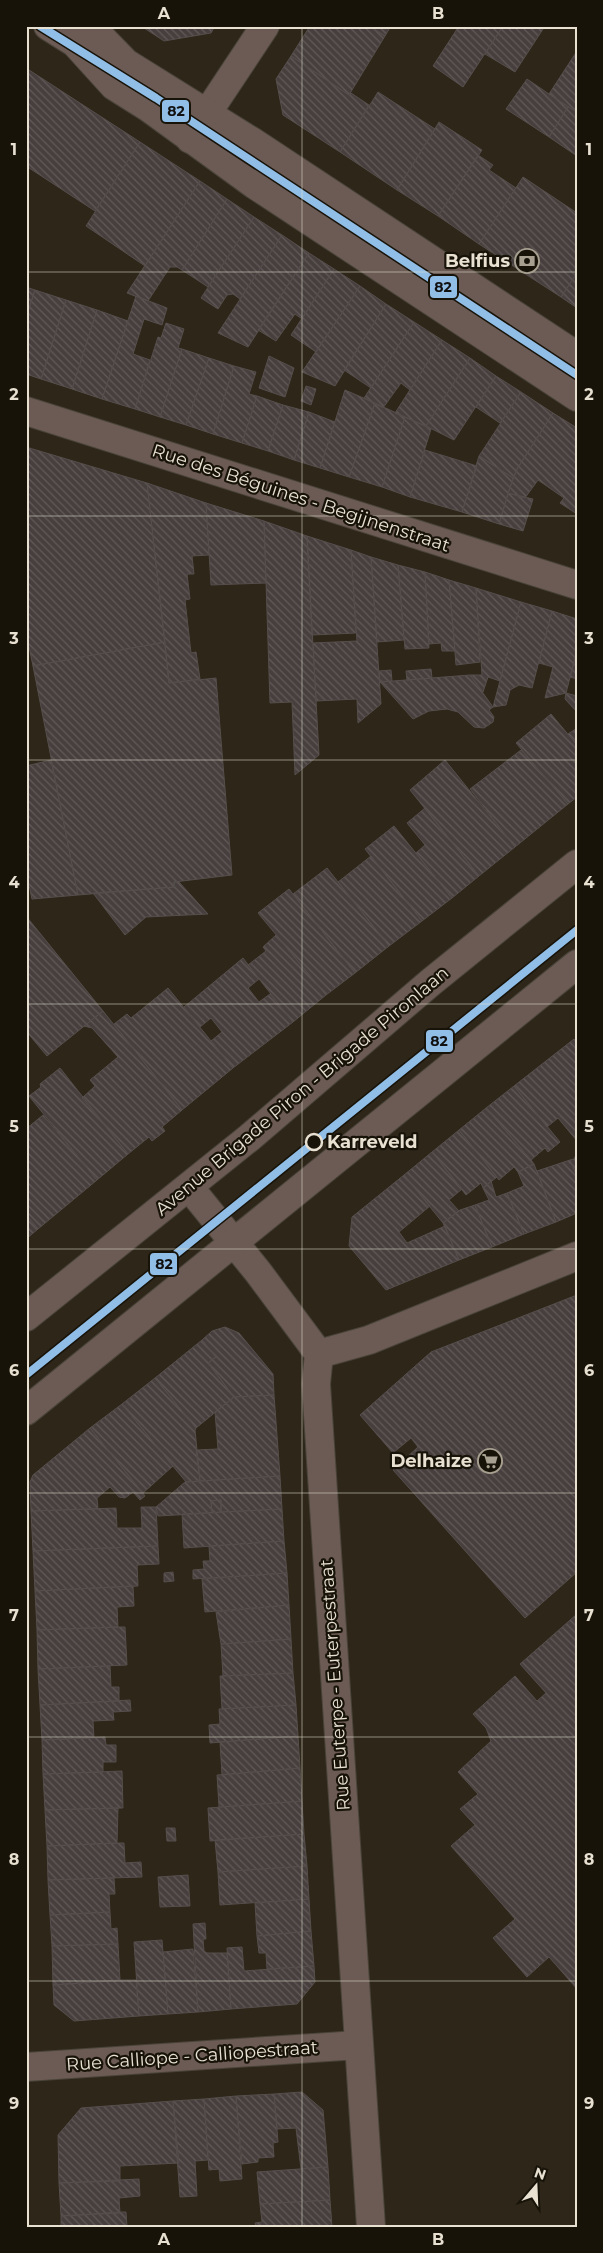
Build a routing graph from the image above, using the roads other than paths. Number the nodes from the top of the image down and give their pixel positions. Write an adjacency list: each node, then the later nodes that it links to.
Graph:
1 (48, 26): 5 (street)
2 (90, 26): 4 (street)
3 (264, 26): 4 (street)
4 (208, 114): 5 (street); 6 (street)
5 (190, 139): 7 (street)
6 (577, 356)
7 (577, 397)
8 (26, 410): 9 (street, Rue des Béguines - Begijnenstraat)
9 (577, 585)
10 (577, 864): 12 (street, Avenue Brigade Piron - Brigade Pironlaan)
11 (577, 964): 13 (street)
12 (189, 1187): 13 (street); 15 (street, Avenue Brigade Piron - Brigade Pironlaan)
13 (234, 1243): 16 (street); 17 (street)
14 (577, 1256): 16 (street)
15 (26, 1317)
16 (319, 1354): 18 (street, Rue Euterpe - Euterpestraat)
17 (26, 1411)
18 (358, 2045): 19 (street, Rue Calliope - Calliopestraat); 20 (street, Rue Euterpe - Euterpestraat)
19 (26, 2067)
20 (371, 2227)

